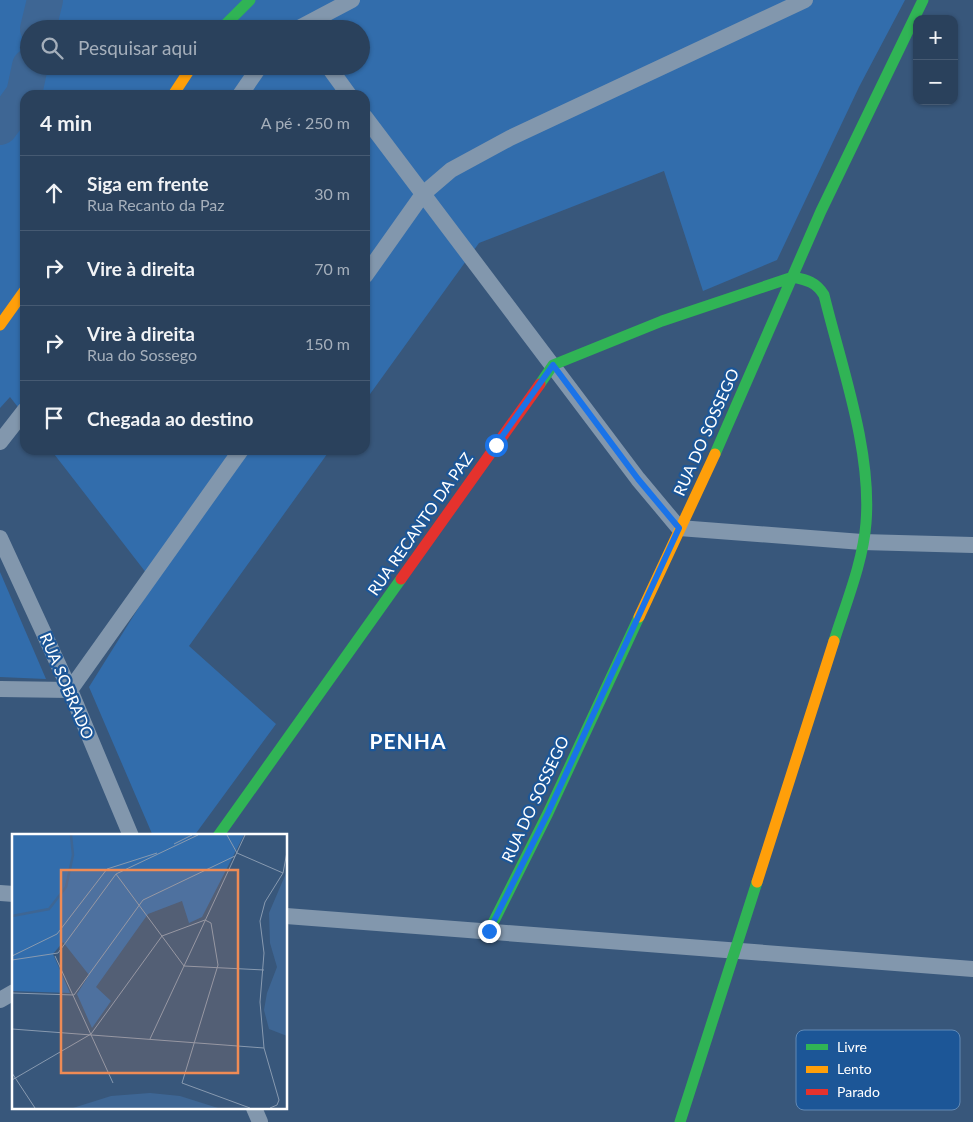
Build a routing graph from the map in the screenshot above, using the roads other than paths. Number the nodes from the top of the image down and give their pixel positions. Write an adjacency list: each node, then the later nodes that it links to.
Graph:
1 (250, 0): 5 (street)
2 (352, 0): 6 (street)
3 (805, 0): 14 (street)
4 (923, 0): 16 (street, RUA DO SOSSEGO)
5 (230, 20)
6 (314, 20)
7 (186, 75): 10 (street)
8 (254, 75): 11 (street)
9 (335, 75): 12 (street)
10 (176, 90)
11 (243, 90)
12 (345, 90)
13 (370, 124): 14 (street)
14 (423, 194): 15 (street); 19 (street)
15 (370, 269)
16 (792, 277): 19 (street); 23 (street, RUA DO SOSSEGO); 25 (street)
17 (20, 297): 18 (street)
18 (0, 325)
19 (553, 365): 23 (street); 30 (street, RUA RECANTO DA PAZ)
20 (20, 416): 21 (street)
21 (0, 442)
22 (237, 455): 28 (street)
23 (679, 528): 25 (street); 32 (street, RUA DO SOSSEGO)
24 (0, 538): 28 (street, RUA SOBRADO)
25 (862, 542): 26 (street); 33 (street)
26 (973, 545)
27 (0, 688): 28 (street)
28 (70, 690): 29 (street, RUA SOBRADO)
29 (130, 834)
30 (219, 834)
31 (288, 916): 32 (street)
32 (489, 931): 33 (street)
33 (734, 951): 34 (street); 39 (street)
34 (973, 969)
35 (12, 993): 36 (street)
36 (0, 1000)
37 (255, 1110): 38 (street)
38 (260, 1122)
39 (680, 1122)

